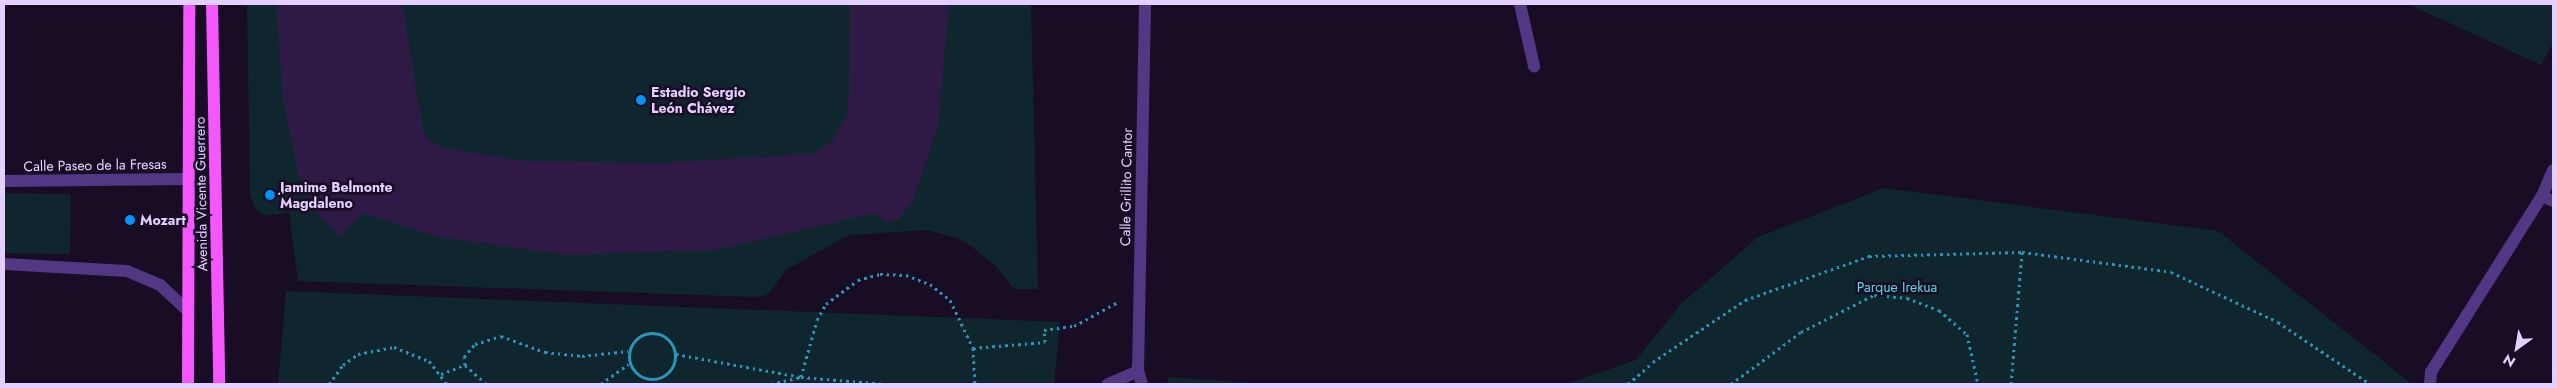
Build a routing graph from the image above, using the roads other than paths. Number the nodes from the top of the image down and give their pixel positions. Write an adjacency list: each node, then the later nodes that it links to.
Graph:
1 (189, 4): 7 (main road, Avenida Vicente Guerrero)
2 (212, 4): 14 (main road, Avenida Vicente Guerrero)
3 (1145, 4): 12 (street, Calle Grillito Cantor)
4 (1520, 4): 5 (street)
5 (1534, 66)
6 (2553, 170): 9 (street)
7 (187, 179): 8 (street, Calle Paseo de la Fresas); 11 (main road, Avenida Vicente Guerrero)
8 (4, 181)
9 (2548, 198): 17 (street)
10 (4, 264): 11 (street)
11 (188, 310): 13 (main road, Avenida Vicente Guerrero)
12 (1138, 372): 15 (street); 16 (street, Calle Grillito Cantor)
13 (188, 384)
14 (220, 384)
15 (1108, 384)
16 (1142, 384)
17 (2430, 384)

